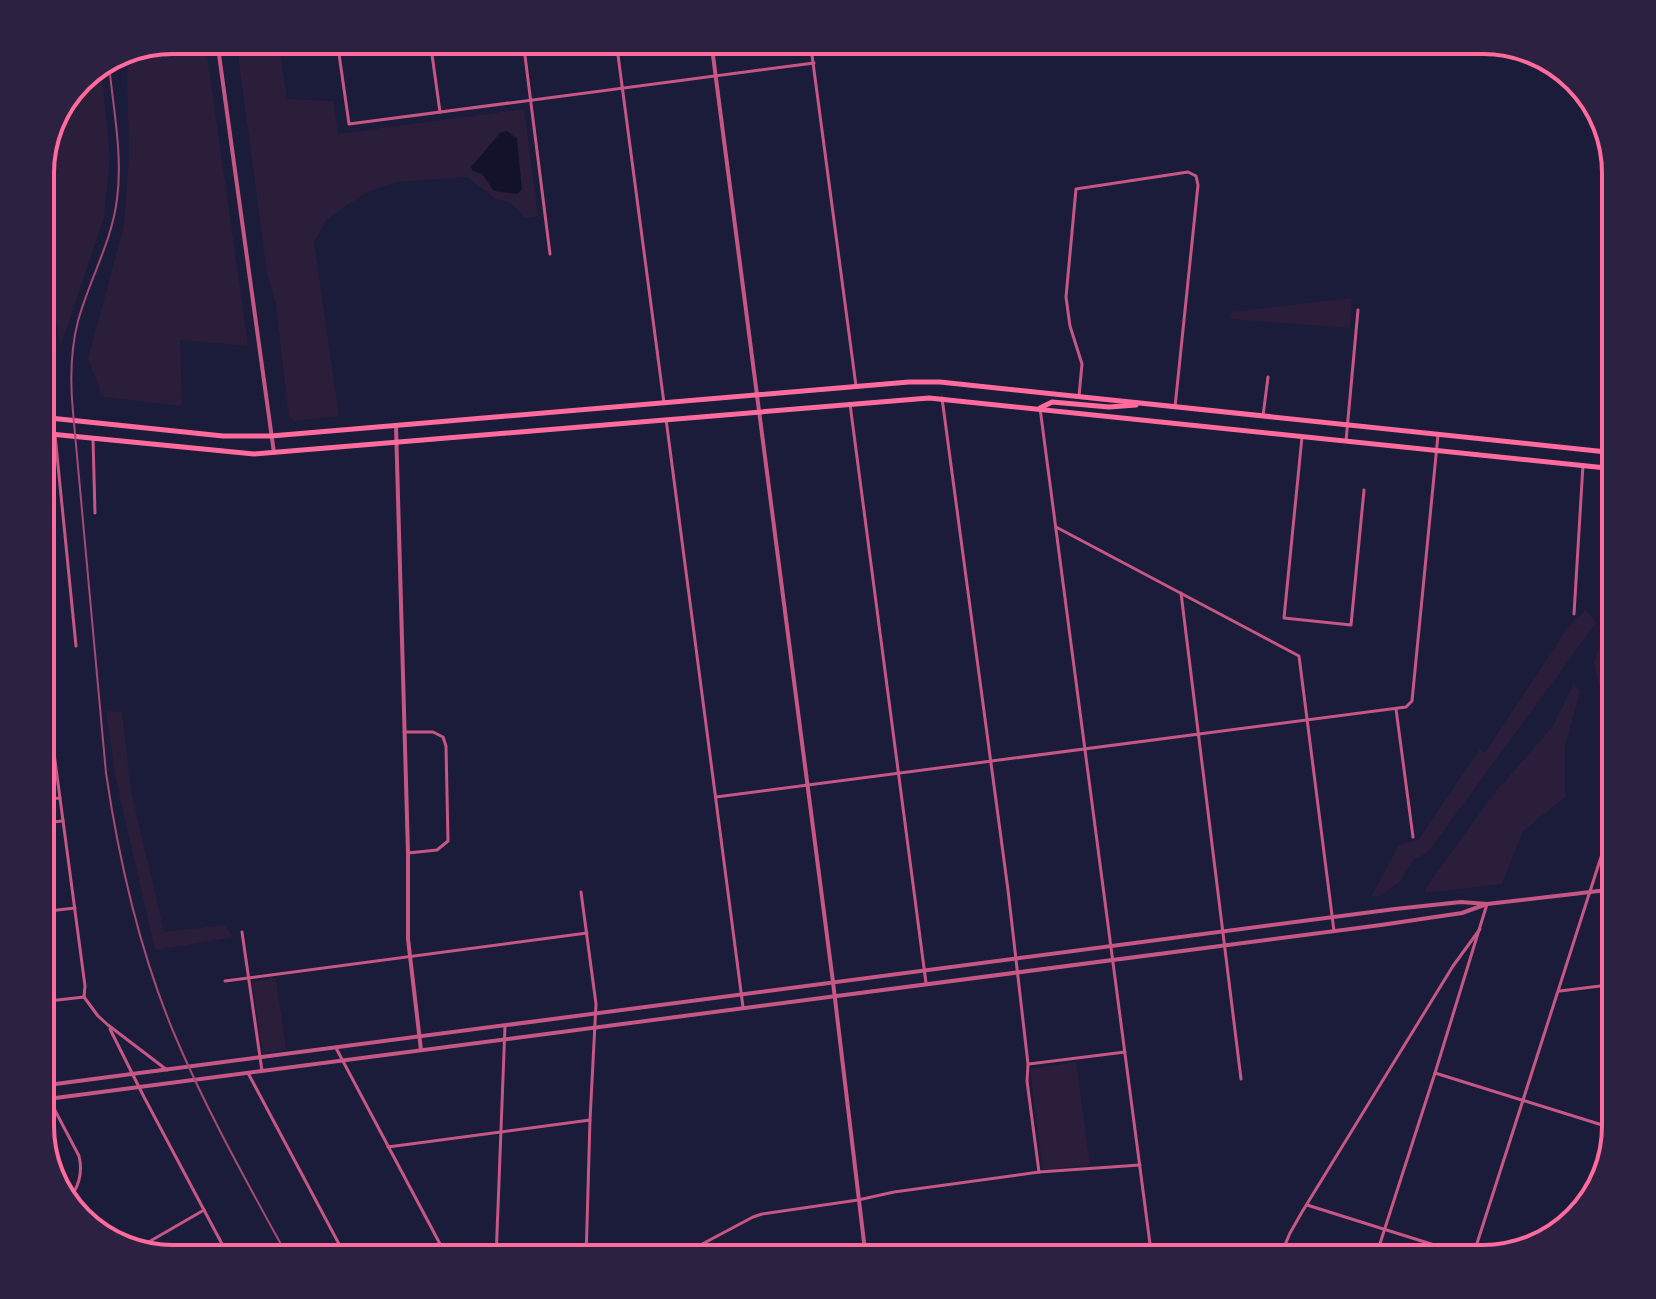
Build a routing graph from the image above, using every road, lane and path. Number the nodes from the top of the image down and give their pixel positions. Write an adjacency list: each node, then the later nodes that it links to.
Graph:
1 (219, 54): 33 (street)
2 (339, 54): 12 (street)
3 (432, 54): 12 (street)
4 (525, 54): 11 (street)
5 (618, 54): 10 (street)
6 (713, 54): 9 (street)
7 (812, 54): 8 (street)
8 (814, 63): 9 (street); 16 (street)
9 (716, 76): 10 (street); 17 (street)
10 (623, 89): 11 (street); 20 (street)
11 (531, 101): 12 (street); 13 (street)
12 (440, 112)
13 (550, 254)
14 (1358, 310): 30 (street)
15 (1268, 377): 26 (street)
16 (856, 386): 17 (main road); 18 (main road)
17 (757, 395): 20 (main road); 25 (street)
18 (1079, 396): 22 (main road); 23 (street)
19 (942, 398): 21 (main road); 24 (main road); 55 (street)
20 (664, 403): 29 (main road)
21 (850, 404): 25 (main road); 56 (street)
22 (1153, 404): 23 (main road); 24 (main road)
23 (1175, 407): 26 (main road)
24 (1040, 408): 34 (main road); 45 (street)
25 (759, 411): 28 (main road); 57 (street)
26 (1263, 416): 30 (main road)
27 (54, 418): 33 (main road)
28 (666, 419): 37 (main road); 58 (street)
29 (396, 426): 33 (main road); 37 (street)
30 (1348, 426): 32 (main road); 36 (street)
31 (55, 435): 35 (main road); 48 (street)
32 (1438, 435): 38 (street); 39 (main road)
33 (271, 436): 40 (street)
34 (1302, 437): 36 (main road); 43 (street)
35 (93, 439): 40 (main road); 44 (street)
36 (1346, 441): 38 (main road)
37 (397, 442): 40 (main road); 51 (street)
38 (1436, 451): 41 (main road); 49 (street)
39 (1602, 452)
40 (274, 453)
41 (1583, 465): 42 (main road); 47 (street)
42 (1602, 467)
43 (1364, 490)
44 (95, 513)
45 (1056, 527): 46 (street); 53 (street)
46 (1181, 593): 50 (street); 52 (street)
47 (1574, 614)
48 (76, 646)
49 (1396, 709): 50 (street); 63 (street)
50 (1307, 720): 52 (street); 72 (street)
51 (404, 732): 65 (street); 65 (street)
52 (1197, 735): 53 (street); 76 (street)
53 (1085, 750): 55 (street); 79 (street)
54 (54, 753): 59 (street)
55 (990, 762): 56 (street); 81 (street)
56 (899, 774): 57 (street); 83 (street)
57 (807, 787): 58 (street); 87 (street)
58 (716, 797): 91 (street)
59 (60, 798): 60 (street); 61 (street)
60 (54, 799)
61 (63, 821): 62 (street); 70 (street)
62 (54, 822)
63 (1413, 837)
64 (1602, 852): 67 (street)
65 (408, 853): 80 (street)
66 (1602, 890): 67 (street)
67 (1590, 891): 69 (street); 90 (street)
68 (581, 892): 77 (street)
69 (1487, 904): 72 (street); 73 (street); 74 (street)
70 (75, 908): 71 (street); 93 (street)
71 (54, 910)
72 (1332, 918): 74 (street); 76 (street)
73 (1480, 929): 111 (street); 127 (street)
74 (1334, 931): 78 (street)
75 (242, 932): 85 (street)
76 (1223, 932): 78 (street); 79 (street)
77 (587, 933): 80 (street); 96 (street)
78 (1225, 945): 82 (street); 113 (street)
79 (1111, 946): 81 (street); 82 (street)
80 (409, 957): 85 (street); 100 (street)
81 (1015, 959): 83 (street); 84 (street)
82 (1112, 960): 84 (street); 104 (street)
83 (925, 970): 87 (street); 88 (street)
84 (1017, 973): 88 (street); 107 (street)
85 (248, 978): 86 (street); 105 (street)
86 (225, 981)
87 (833, 982): 91 (street); 92 (street)
88 (926, 984): 92 (street)
89 (1602, 986): 90 (street)
90 (1558, 992): 117 (street)
91 (742, 994): 95 (street); 96 (street)
92 (834, 996): 95 (street); 126 (street)
93 (84, 997): 94 (street); 97 (street)
94 (54, 1000)
95 (743, 1008): 99 (street)
96 (595, 1014): 98 (street); 99 (street)
97 (108, 1025): 108 (street); 112 (street)
98 (505, 1026): 100 (street); 101 (street)
99 (594, 1028): 101 (street); 119 (street)
100 (419, 1038): 102 (street); 103 (street)
101 (505, 1039): 103 (street); 121 (street)
102 (336, 1048): 105 (street); 106 (street)
103 (421, 1050): 106 (street)
104 (1125, 1052): 107 (street); 123 (street)
105 (260, 1058): 108 (street); 109 (street)
106 (342, 1061): 109 (street); 122 (street)
107 (1028, 1064): 124 (street)
108 (168, 1070): 112 (street)
109 (262, 1071): 110 (street)
110 (248, 1073): 115 (street); 132 (street)
111 (1435, 1073): 117 (street); 129 (street)
112 (134, 1074): 114 (street); 115 (street)
113 (1241, 1079)
114 (54, 1085)
115 (139, 1087): 116 (street); 128 (street)
116 (54, 1098)
117 (1523, 1101): 120 (street); 142 (street)
118 (54, 1108): 125 (street)
119 (590, 1120): 121 (street); 135 (street)
120 (1602, 1125)
121 (501, 1132): 122 (street); 134 (street)
122 (388, 1147): 133 (street)
123 (1140, 1165): 124 (street); 138 (street)
124 (1039, 1172): 126 (street)
125 (74, 1191)
126 (858, 1200): 136 (street); 137 (street)
127 (1307, 1205): 129 (street); 139 (street)
128 (204, 1210): 130 (street); 131 (street)
129 (1384, 1229): 140 (street); 141 (street)
130 (148, 1242)
131 (223, 1245)
132 (340, 1245)
133 (440, 1245)
134 (497, 1245)
135 (586, 1245)
136 (700, 1245)
137 (864, 1245)
138 (1150, 1245)
139 (1285, 1245)
140 (1379, 1245)
141 (1433, 1245)
142 (1477, 1245)

